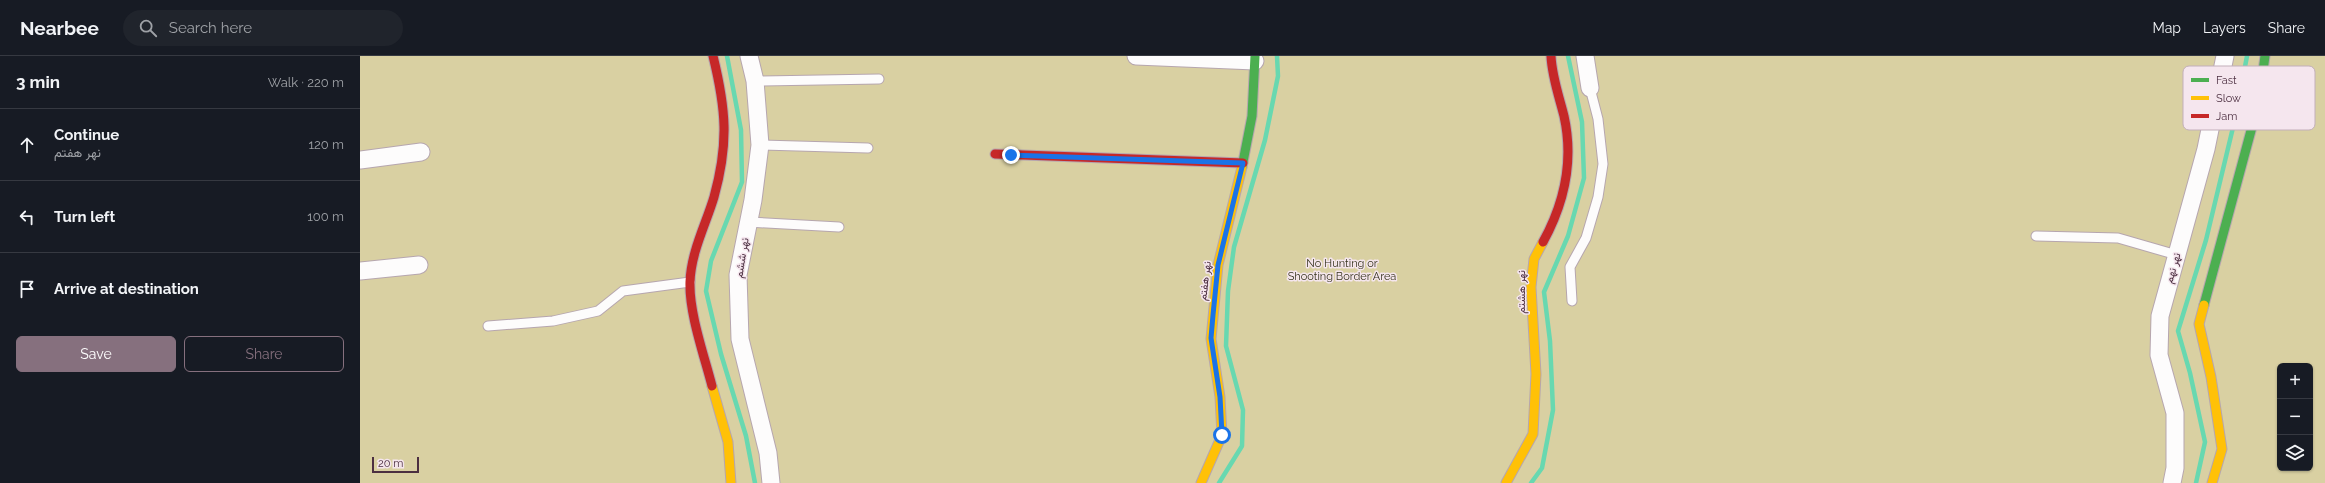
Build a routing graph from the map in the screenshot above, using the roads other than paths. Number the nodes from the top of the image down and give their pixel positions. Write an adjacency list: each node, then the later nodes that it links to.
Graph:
1 (713, 56): 28 (street)
2 (749, 56): 12 (street, نهر ششم)
3 (1136, 56): 8 (street)
4 (1551, 56): 34 (street, نهر هشتم)
5 (1585, 56): 13 (street)
6 (2225, 56): 9 (street, نهر نهم)
7 (2265, 56): 10 (street)
8 (1255, 59): 21 (street, نهر هفتم)
9 (2223, 66)
10 (2264, 66)
11 (878, 79): 12 (lane)
12 (755, 81): 16 (street, نهر ششم)
13 (1590, 88): 29 (lane)
14 (2210, 130): 25 (street, نهر نهم)
15 (2251, 130): 36 (street)
16 (760, 145): 17 (lane); 22 (street, نهر ششم)
17 (868, 148)
18 (421, 152): 20 (street)
19 (995, 154): 21 (street)
20 (360, 160)
21 (1243, 163): 33 (street, نهر هفتم)
22 (748, 222): 23 (lane); 32 (street, نهر ششم)
23 (839, 227)
24 (2036, 236): 25 (lane)
25 (2177, 255): 35 (street, نهر نهم)
26 (419, 265): 27 (street)
27 (360, 272)
28 (690, 282): 30 (lane); 31 (street)
29 (1572, 301)
30 (488, 326)
31 (731, 483)
32 (771, 483)
33 (1201, 483)
34 (1506, 483)
35 (2172, 483)
36 (2212, 483)

